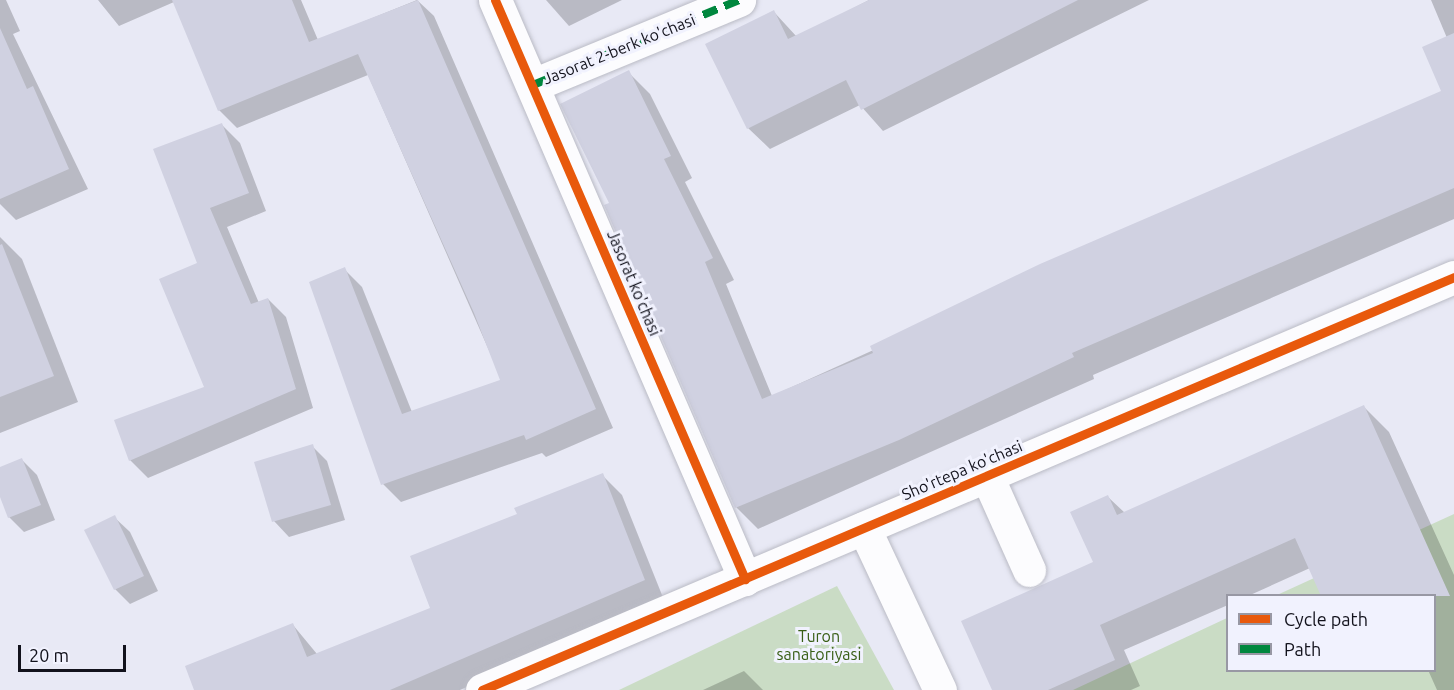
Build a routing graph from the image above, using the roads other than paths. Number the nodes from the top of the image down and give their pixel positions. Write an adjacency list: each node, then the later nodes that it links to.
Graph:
1 (495, 0): 3 (street, Jasorat ko'chasi)
2 (739, 0): 3 (street, Jasorat 2-berk ko'chasi)
3 (532, 85): 8 (street, Jasorat ko'chasi)
4 (1454, 277): 5 (street, Sho'rtepa ko'chasi)
5 (987, 476): 6 (street, Sho'rtepa ko'chasi); 7 (street)
6 (864, 528): 8 (street, Sho'rtepa ko'chasi); 11 (street)
7 (1029, 570)
8 (745, 579): 9 (street, Sho'rtepa ko'chasi)
9 (537, 680): 10 (street, Sho'rtepa ko'chasi)
10 (483, 690)
11 (940, 690)

